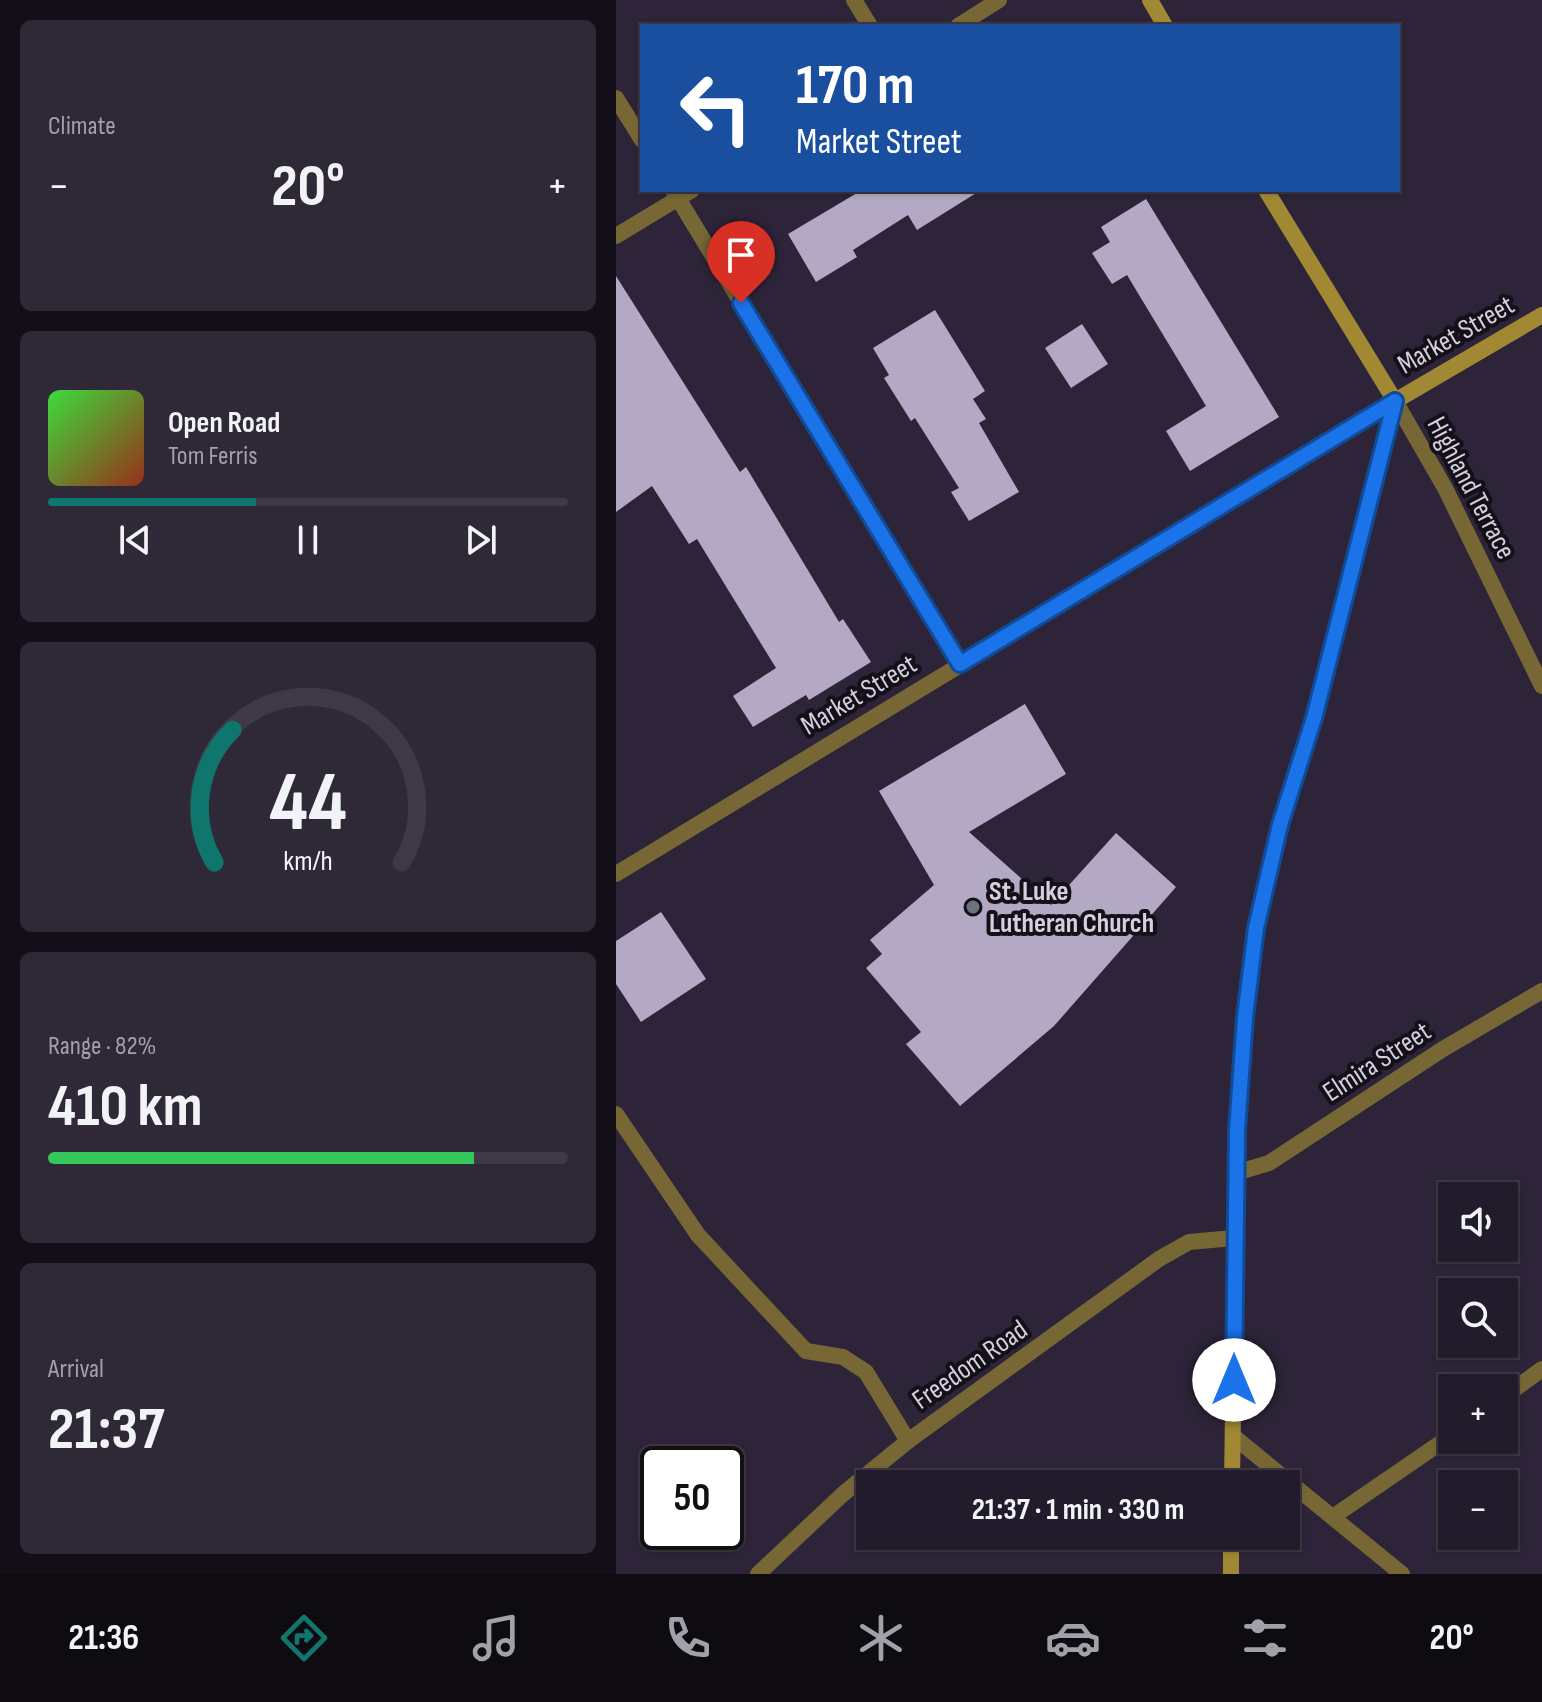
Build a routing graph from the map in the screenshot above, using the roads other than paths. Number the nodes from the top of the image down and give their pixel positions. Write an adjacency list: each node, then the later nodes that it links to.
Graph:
1 (854, 0): 4 (street)
2 (999, 0): 5 (street)
3 (1150, 0): 6 (main road)
4 (869, 24)
5 (961, 24)
6 (1164, 24)
7 (616, 98): 8 (street)
8 (640, 137)
9 (1267, 192): 13 (main road)
10 (681, 193): 11 (street); 14 (street)
11 (616, 236)
12 (1542, 315): 13 (main road, Market Street)
13 (1395, 401): 14 (street, Market Street); 15 (street, Highland Terrace); 20 (main road)
14 (960, 664): 17 (street, Market Street)
15 (1538, 665): 16 (street, Highland Terrace)
16 (1542, 686)
17 (616, 874)
18 (1542, 991): 20 (street, Elmira Street)
19 (616, 1114): 25 (street)
20 (1239, 1172): 21 (main road)
21 (1234, 1238): 24 (main road); 25 (street, Freedom Road)
22 (1542, 1369): 23 (street)
23 (1518, 1387)
24 (1233, 1436): 27 (main road); 28 (street)
25 (908, 1441): 30 (street, Freedom Road)
26 (1438, 1445): 28 (street)
27 (1232, 1470)
28 (1334, 1516): 32 (street)
29 (1231, 1550): 31 (main road)
30 (758, 1574)
31 (1231, 1574)
32 (1402, 1574)

